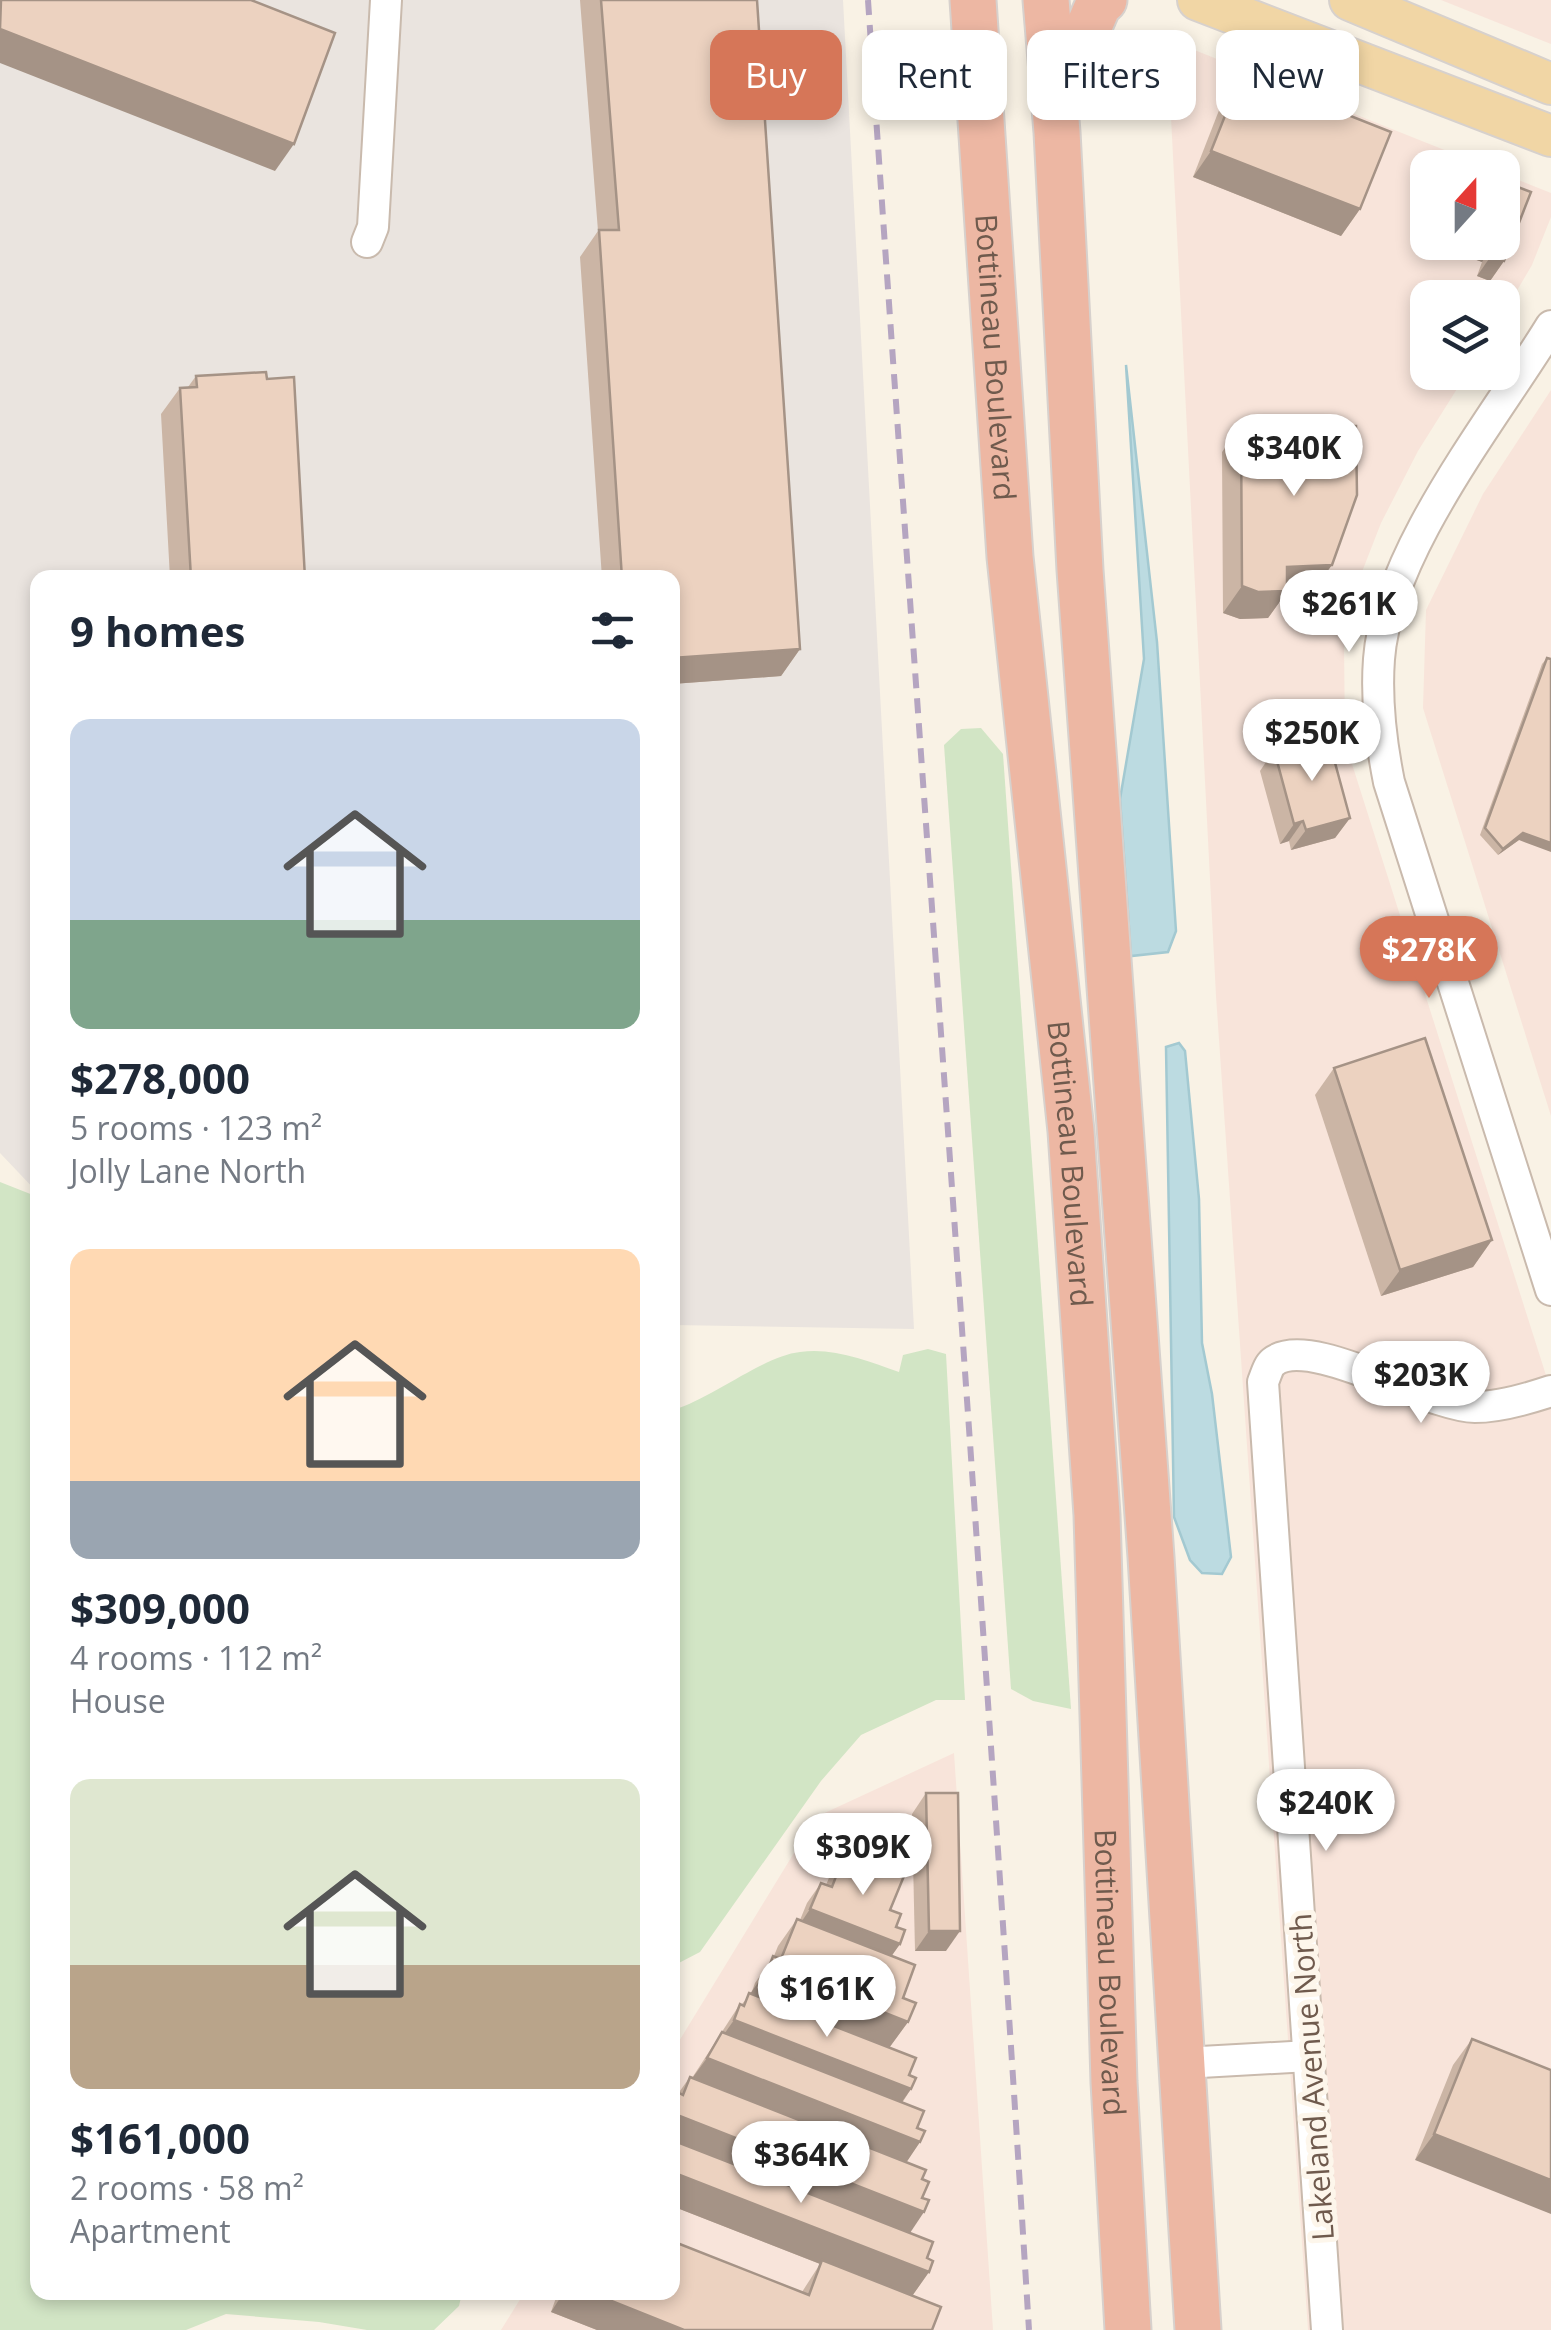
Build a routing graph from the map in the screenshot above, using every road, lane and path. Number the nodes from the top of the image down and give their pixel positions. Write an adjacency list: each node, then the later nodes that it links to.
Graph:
1 (386, 0): 10 (street)
2 (973, 0): 16 (highway, Bottineau Boulevard)
3 (1046, 0): 8 (highway, Bottineau Boulevard)
4 (1104, 0): 8 (highway)
5 (1198, 0): 9 (main road)
6 (1350, 0): 7 (main road)
7 (1551, 84)
8 (1057, 132): 15 (highway, Bottineau Boulevard)
9 (1551, 136)
10 (368, 242)
11 (1551, 326): 12 (street)
12 (1551, 1290)
13 (1551, 1391): 14 (street, Lakeland Avenue North)
14 (1309, 2056): 15 (street); 18 (street, Lakeland Avenue North)
15 (1184, 2063): 17 (highway, Bottineau Boulevard)
16 (1128, 2330)
17 (1198, 2330)
18 (1327, 2330)

